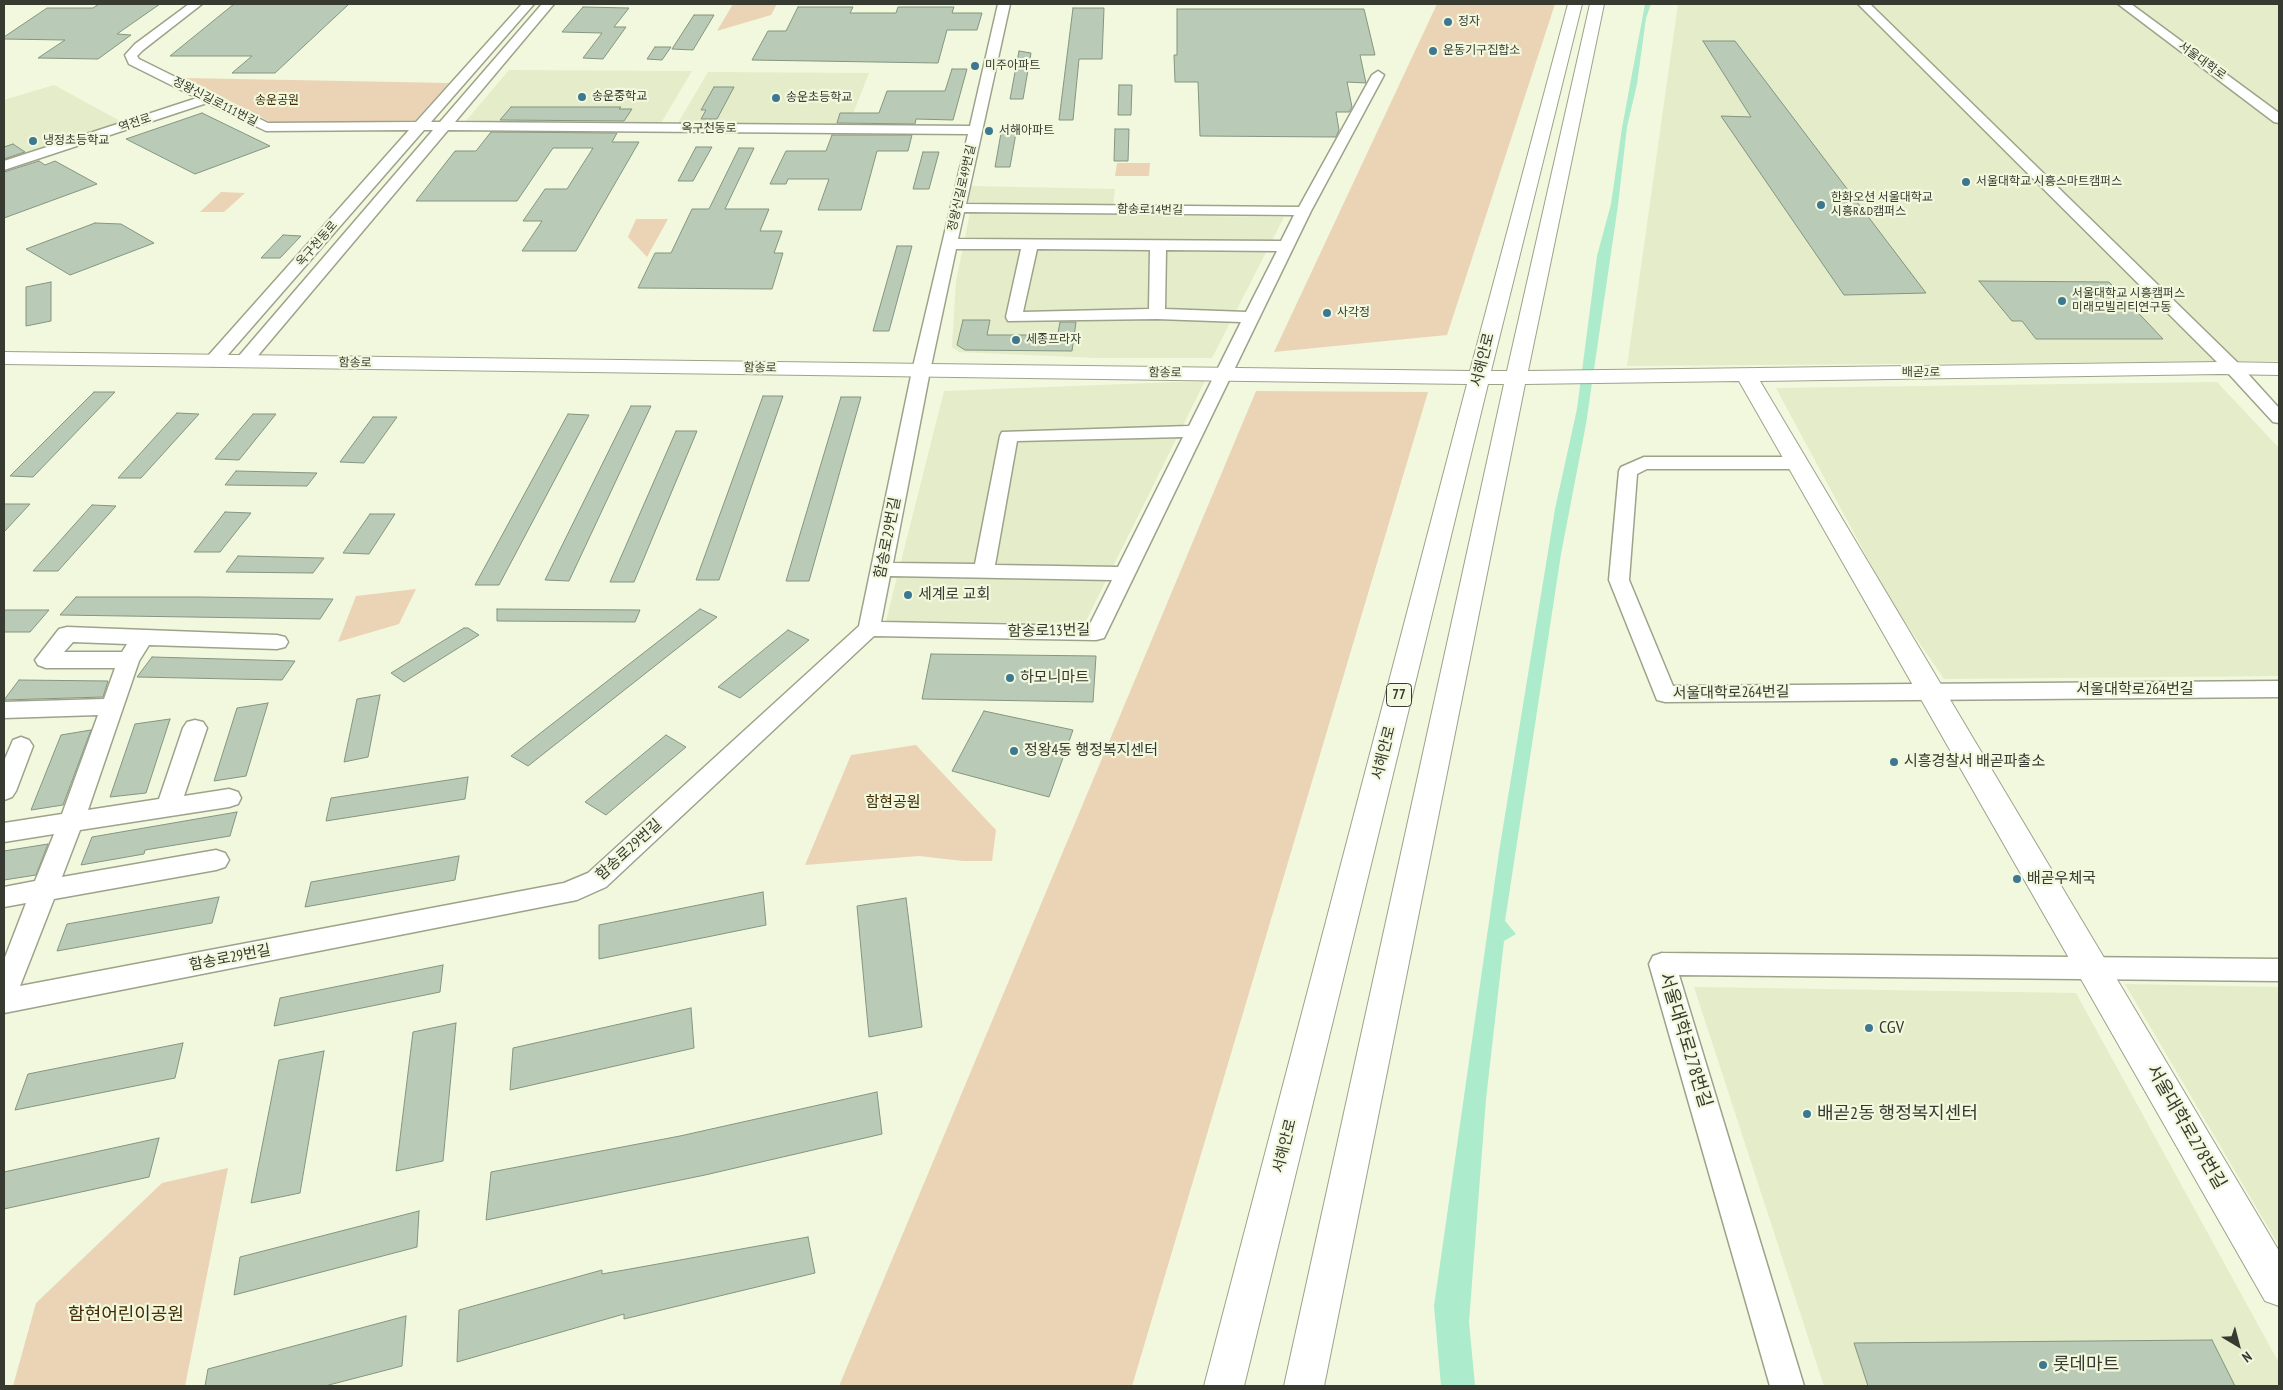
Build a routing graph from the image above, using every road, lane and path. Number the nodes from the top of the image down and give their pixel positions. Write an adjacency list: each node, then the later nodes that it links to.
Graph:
1 (196, 4): 11 (street, 정왕신길로111번길)
2 (528, 4): 13 (street, 옥구천동로)
3 (548, 4): 14 (street, 옥구천동로)
4 (1004, 4): 15 (street, 정왕신길로49번길)
5 (1575, 4): 33 (main road, 서해안로 / 77)
6 (1597, 4): 34 (main road)
7 (1857, 4): 28 (street)
8 (1864, 4): 28 (street)
9 (2124, 4): 12 (street, 서울대학로)
10 (1378, 75): 18 (street)
11 (209, 98): 13 (street, 정왕신길로111번길); 16 (street, 역전로)
12 (2279, 119)
13 (420, 127): 14 (street, 옥구천동로); 26 (street, 옥구천동로)
14 (443, 128): 15 (street, 옥구천동로); 27 (street, 옥구천동로)
15 (976, 130): 17 (street, 정왕신길로49번길)
16 (4, 166)
17 (958, 208): 18 (street, 함송로14번길); 19 (street, 정왕신길로49번길)
18 (1304, 211): 22 (street)
19 (950, 244): 20 (street); 30 (street, 정왕신길로49번길)
20 (1030, 244): 21 (street); 23 (street)
21 (1158, 245): 22 (street); 23 (street)
22 (1287, 246): 24 (street)
23 (1157, 314): 24 (street)
24 (1252, 317): 31 (street)
25 (4, 358): 26 (main road, 함송로)
26 (213, 361): 27 (main road, 함송로)
27 (244, 361): 30 (main road, 함송로)
28 (2226, 368): 29 (main road, 배곧2로); 32 (main road, 배곧2로); 35 (street)
29 (2279, 369)
30 (921, 371): 31 (main road, 함송로); 38 (street, 함송로29번길)
31 (1224, 373): 33 (main road, 함송로); 36 (street, 함송로13번길)
32 (1746, 375): 34 (main road, 배곧2로); 37 (main road)
33 (1479, 377): 34 (main road, 함송로); 64 (main road, 서해안로 / 77)
34 (1516, 378): 65 (main road)
35 (2279, 418)
36 (1195, 431): 39 (street); 40 (street, 함송로13번길)
37 (1798, 463): 46 (main road); 46 (street, 서울대학로264번길)
38 (882, 569): 39 (street); 41 (street, 함송로29번길)
39 (984, 571): 40 (street)
40 (1125, 574): 41 (street, 함송로13번길)
41 (870, 629): 62 (street, 함송로29번길)
42 (143, 637): 43 (street); 44 (street); 44 (street)
43 (277, 642)
44 (128, 660): 47 (street)
45 (2279, 689): 46 (street, 서울대학로264번길)
46 (1931, 691): 59 (main road)
47 (113, 707): 48 (street); 54 (street)
48 (4, 710)
49 (195, 728): 53 (street)
50 (21, 746): 51 (street)
51 (4, 791)
52 (229, 798): 53 (street)
53 (168, 807): 54 (street)
54 (71, 822): 55 (street); 57 (street)
55 (4, 832)
56 (216, 860): 57 (street)
57 (44, 890): 58 (street); 61 (street)
58 (4, 897)
59 (2093, 967): 60 (street, 서울대학로278번길); 63 (main road, 서울대학로278번길); 66 (street, 서울대학로278번길)
60 (2279, 970)
61 (4, 993)
62 (4, 1001)
63 (2279, 1288)
64 (1224, 1386)
65 (1304, 1386)
66 (1787, 1386)

